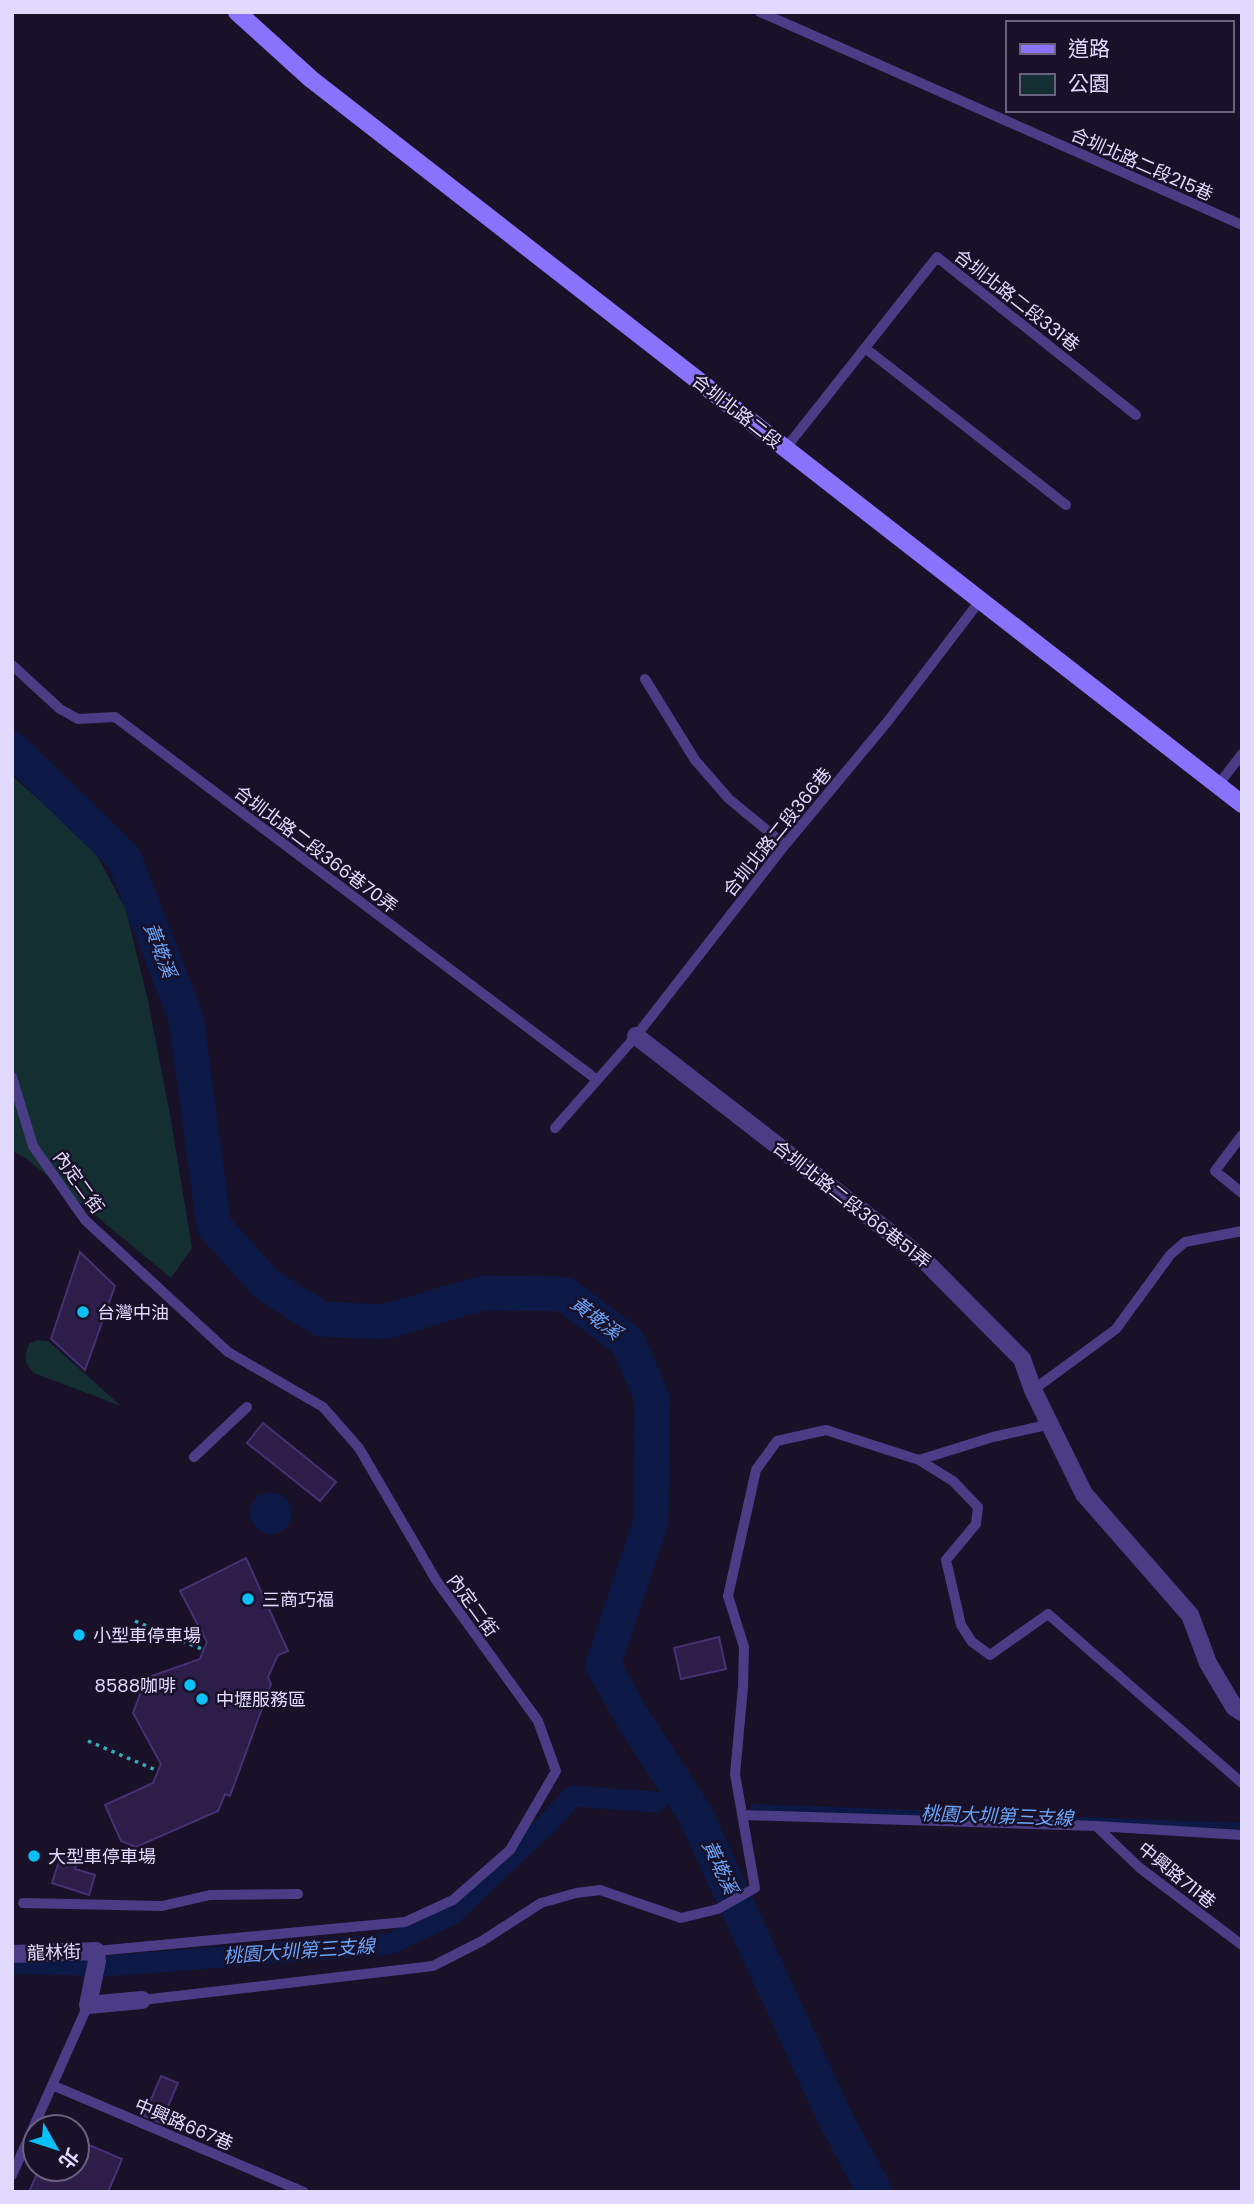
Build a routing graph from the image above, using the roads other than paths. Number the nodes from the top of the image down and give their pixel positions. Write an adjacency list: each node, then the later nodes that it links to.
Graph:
1 (237, 12): 6 (street, 合圳北路二段)
2 (760, 12): 3 (lane, 合圳北路二段215巷)
3 (1242, 225)
4 (865, 348): 5 (lane, 合圳北路二段331巷); 6 (lane, 合圳北路二段331巷); 7 (lane)
5 (1136, 415)
6 (785, 449): 8 (street, 合圳北路二段)
7 (1066, 505)
8 (979, 602): 12 (street, 合圳北路二段); 14 (lane, 合圳北路二段366巷)
9 (12, 665): 17 (lane, 合圳北路二段366巷70弄)
10 (645, 679): 14 (lane)
11 (1242, 754): 12 (lane)
12 (1218, 785): 13 (street, 合圳北路二段)
13 (1242, 804)
14 (785, 845): 15 (lane, 合圳北路二段366巷)
15 (636, 1036): 17 (lane, 合圳北路二段366巷); 22 (street, 合圳北路二段366巷51弄)
16 (12, 1077): 36 (lane, 內定二街)
17 (596, 1079): 18 (lane, 合圳北路二段366巷)
18 (555, 1128)
19 (1242, 1135): 20 (lane)
20 (1242, 1193)
21 (1242, 1231): 22 (lane)
22 (1033, 1390): 24 (street, 合圳北路二段366巷51弄)
23 (247, 1407): 25 (lane)
24 (1051, 1424): 26 (lane); 27 (street, 合圳北路二段366巷51弄)
25 (194, 1457)
26 (919, 1460): 28 (lane); 29 (lane)
27 (1242, 1712)
28 (1242, 1783)
29 (743, 1815): 30 (lane); 37 (lane)
30 (1096, 1826): 31 (lane); 34 (lane, 中興路711巷)
31 (1242, 1835)
32 (298, 1894): 33 (lane)
33 (23, 1903)
34 (1242, 1945)
35 (12, 1954): 36 (street, 龍林街)
36 (96, 1956): 38 (street)
37 (142, 2000): 38 (street)
38 (89, 2001): 39 (lane)
39 (52, 2085): 40 (lane); 41 (lane, 中興路667巷)
40 (12, 2175)
41 (304, 2192)

